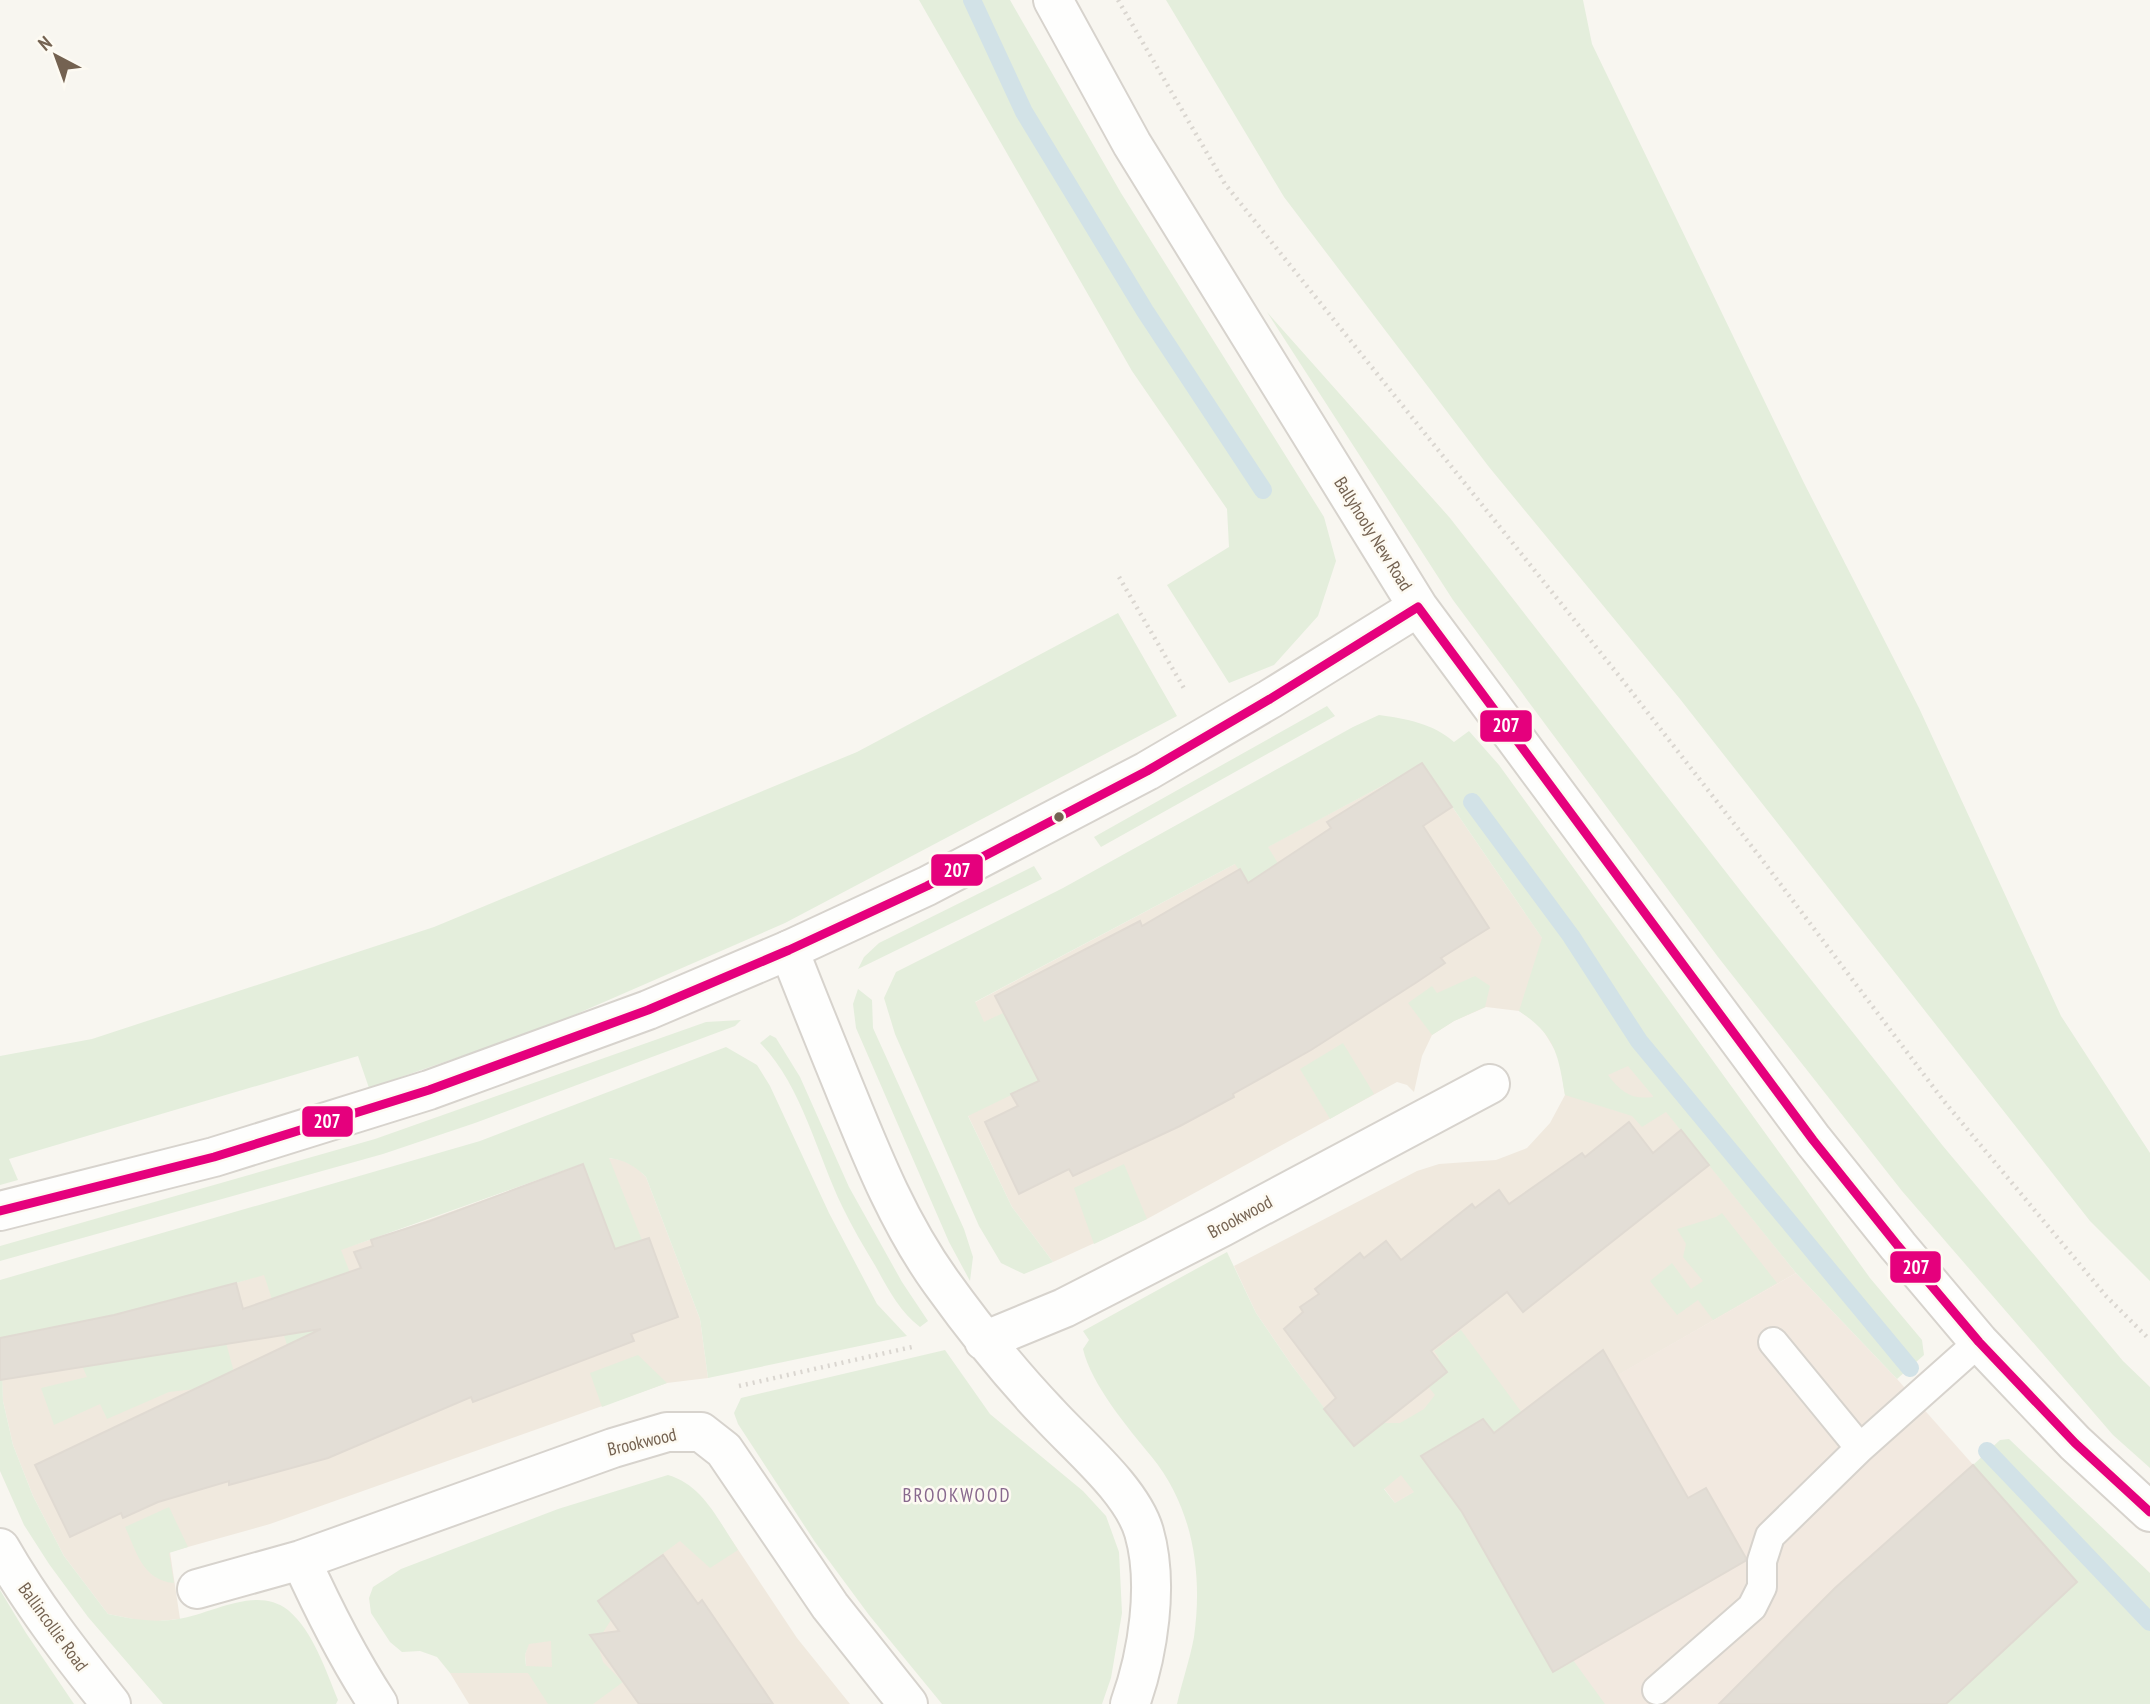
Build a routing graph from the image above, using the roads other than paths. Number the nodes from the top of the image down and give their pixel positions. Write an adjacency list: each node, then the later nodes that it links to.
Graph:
1 (1053, 0): 2 (street, Ballyhooly New Road)
2 (1418, 607): 3 (street); 8 (street, Ballyhooly New Road)
3 (789, 950): 5 (street); 6 (street)
4 (1490, 1084): 6 (street, Brookwood)
5 (0, 1211)
6 (984, 1341): 18 (street)
7 (1773, 1342): 9 (lane)
8 (1979, 1342): 9 (lane); 10 (street, Ballyhooly New Road)
9 (1860, 1448): 14 (lane)
10 (2150, 1512)
11 (0, 1548): 15 (street, Ballincollie Road)
12 (301, 1560): 13 (street, Brookwood); 16 (street); 17 (street, Brookwood)
13 (197, 1588)
14 (1657, 1690)
15 (111, 1704)
16 (378, 1704)
17 (908, 1704)
18 (1130, 1704)

